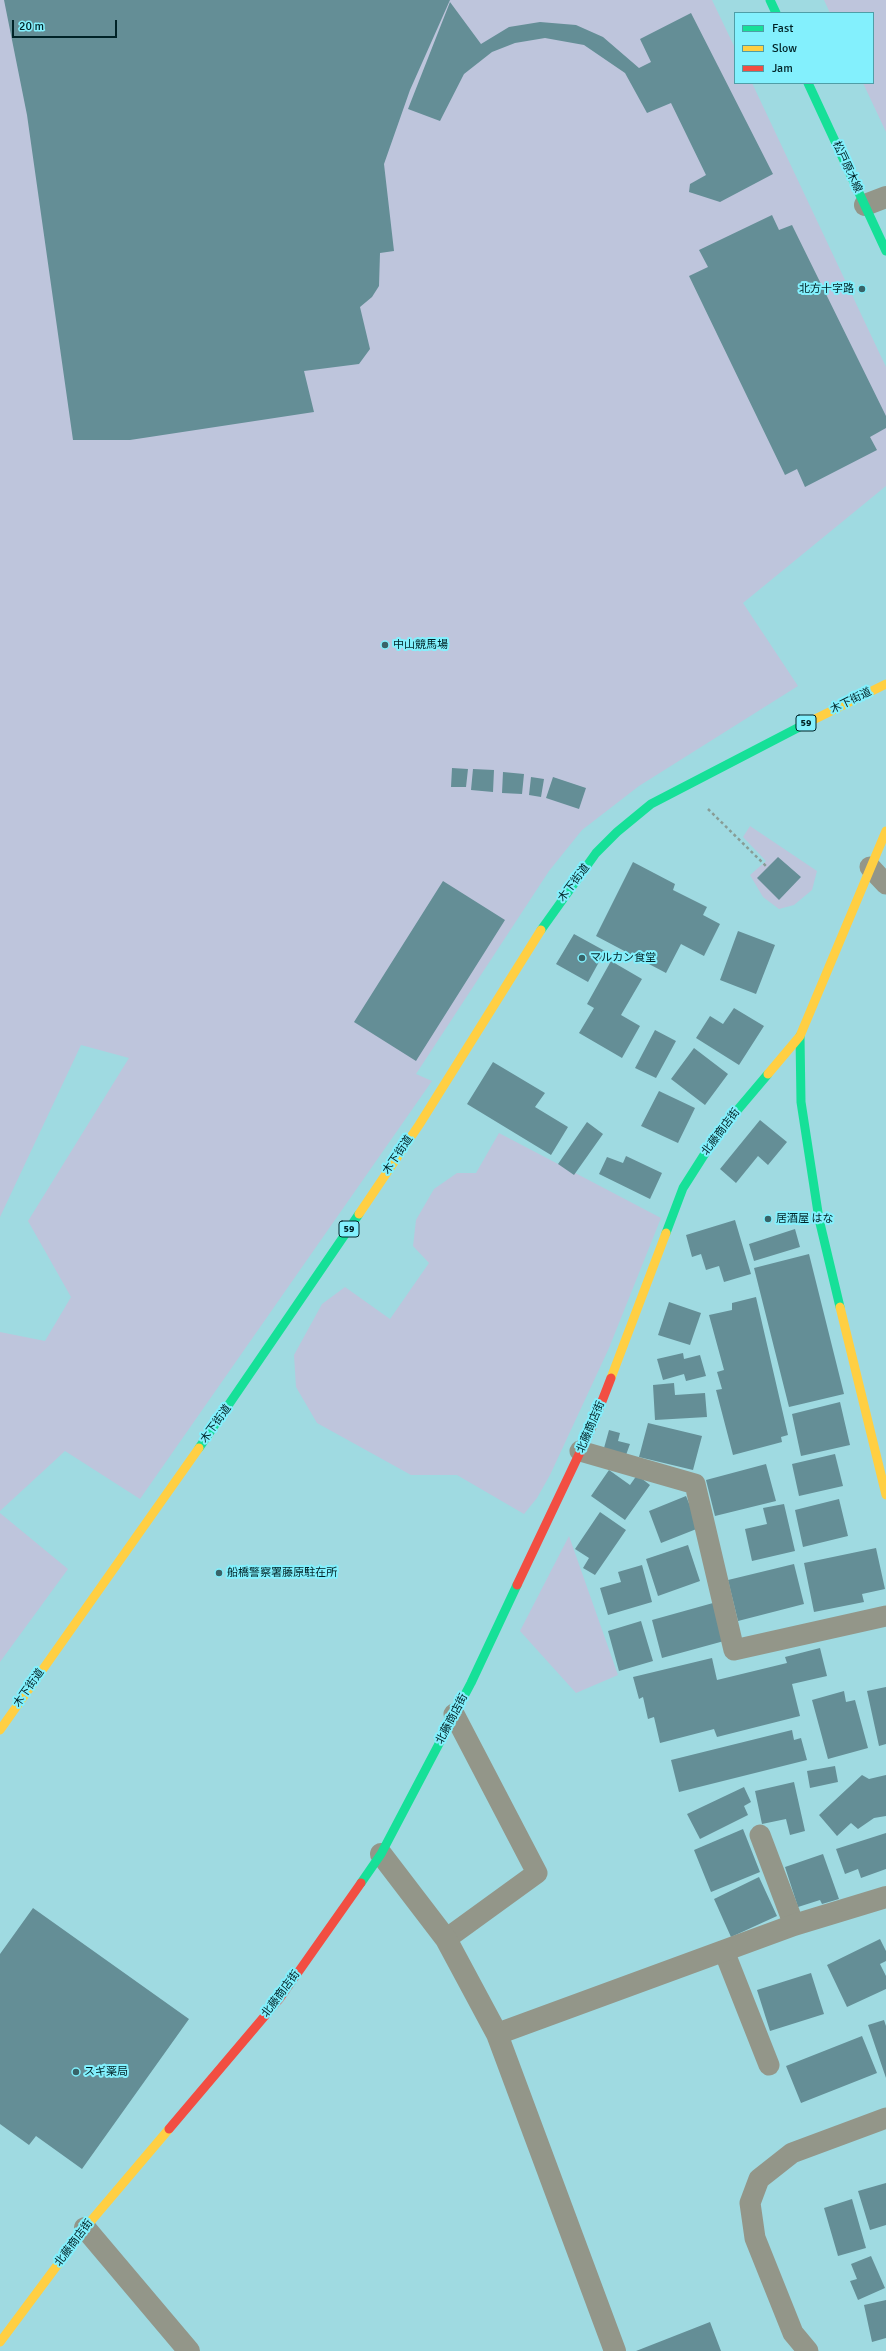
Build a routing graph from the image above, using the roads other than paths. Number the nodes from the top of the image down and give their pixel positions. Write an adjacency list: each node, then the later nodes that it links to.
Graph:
1 (770, 0): 2 (street)
2 (776, 12)
3 (808, 84): 5 (street, 松戸原木線)
4 (886, 197): 5 (street)
5 (865, 205): 6 (street, 松戸原木線)
6 (886, 251)
7 (886, 684): 16 (street, 木下街道 / 59)
8 (886, 832): 9 (street, 北藤商店街)
9 (870, 867): 10 (lane); 11 (street, 北藤商店街)
10 (886, 884)
11 (800, 1036): 12 (street, 北藤商店街); 13 (street, 北藤商店街)
12 (580, 1451): 14 (lane); 15 (street, 北藤商店街)
13 (886, 1495)
14 (886, 1616)
15 (454, 1714): 18 (street, 北藤商店街); 21 (lane)
16 (0, 1730)
17 (760, 1835): 20 (lane)
18 (381, 1854): 21 (street); 26 (street, 北藤商店街)
19 (886, 1897): 20 (street)
20 (794, 1925): 22 (street)
21 (446, 1939): 23 (street)
22 (724, 1951): 23 (street); 24 (lane)
23 (497, 2034): 29 (street)
24 (769, 2065)
25 (886, 2118): 30 (lane)
26 (85, 2228): 27 (street, 北藤商店街); 28 (street)
27 (0, 2342)
28 (189, 2351)
29 (614, 2351)
30 (808, 2351)

